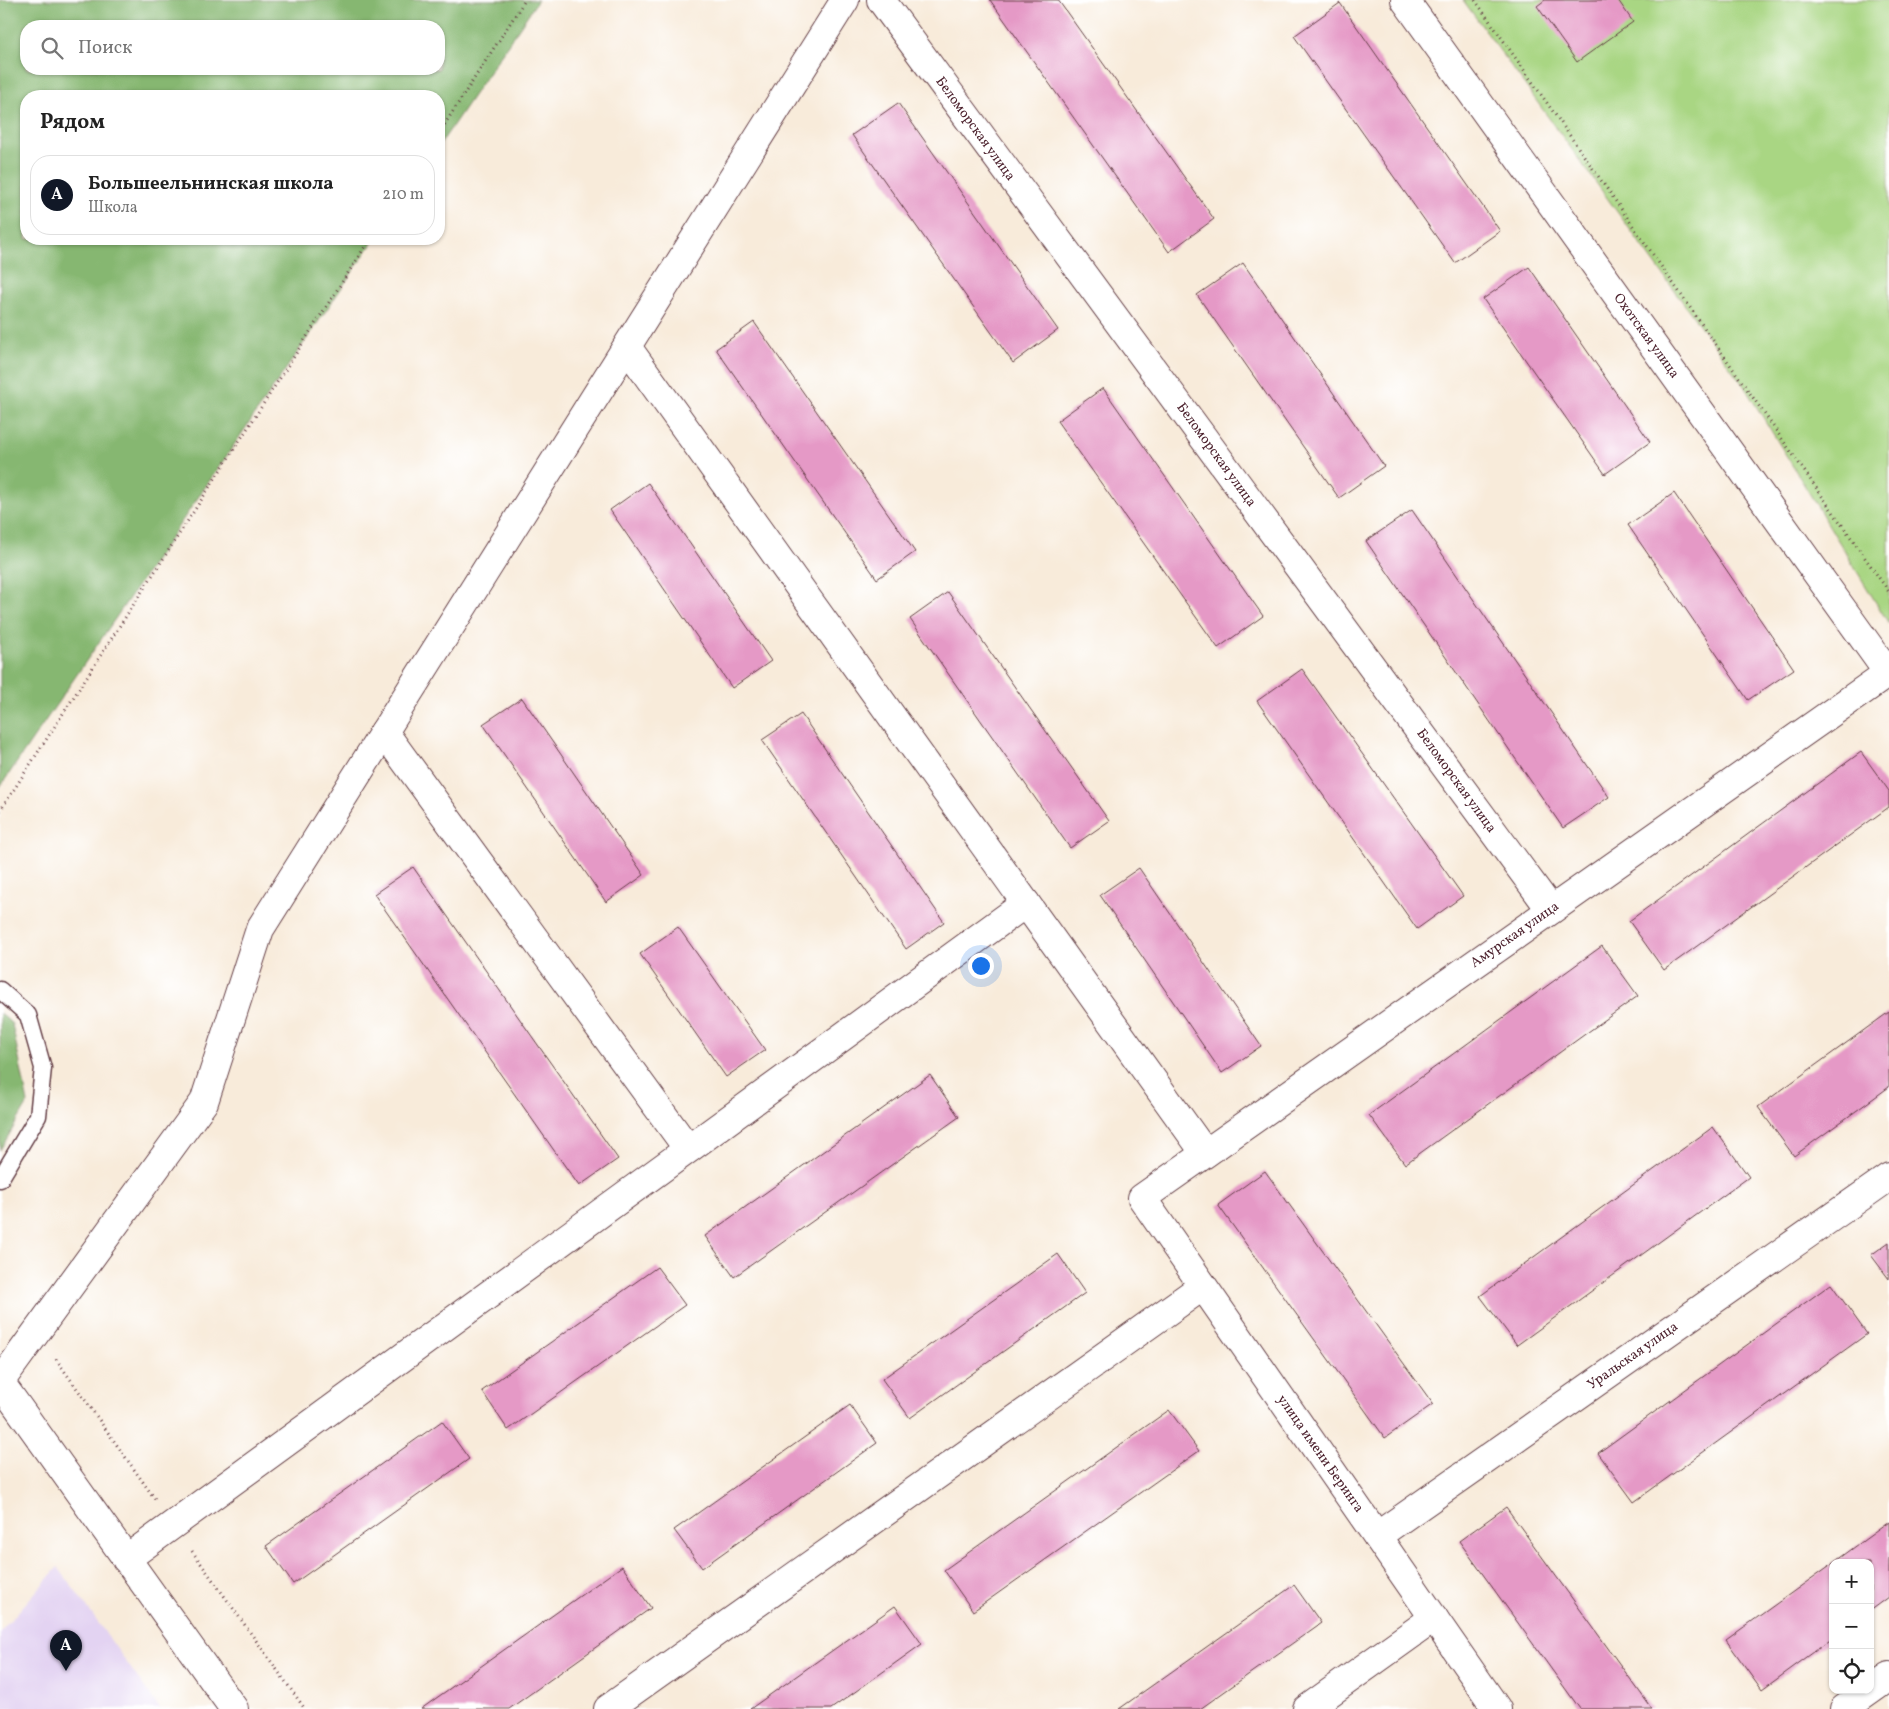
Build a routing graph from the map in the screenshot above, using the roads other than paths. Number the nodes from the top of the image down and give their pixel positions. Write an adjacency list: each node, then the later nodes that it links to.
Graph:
1 (846, 0): 4 (street)
2 (881, 0): 8 (street, Беломорская улица)
3 (1405, 0): 5 (street, Охотская улица)
4 (627, 347): 6 (street); 7 (street)
5 (1888, 673): 8 (street, Амурская улица)
6 (384, 732): 10 (street); 17 (street)
7 (1026, 903): 10 (street); 11 (street)
8 (1551, 910): 11 (street, Амурская улица)
9 (0, 990): 13 (lane)
10 (688, 1149): 17 (street)
11 (1205, 1153): 14 (street, Амурская улица)
12 (1889, 1176): 16 (street, Уральская улица)
13 (0, 1179)
14 (1142, 1198): 15 (street, улица имени Беринга)
15 (1203, 1286): 16 (street, улица имени Беринга); 21 (street)
16 (1377, 1536): 18 (street, улица имени Беринга)
17 (126, 1559): 20 (street)
18 (1434, 1618): 22 (street); 23 (street, улица имени Беринга)
19 (1889, 1677): 24 (street)
20 (234, 1709)
21 (608, 1709)
22 (1306, 1709)
23 (1498, 1709)
24 (1844, 1709)

